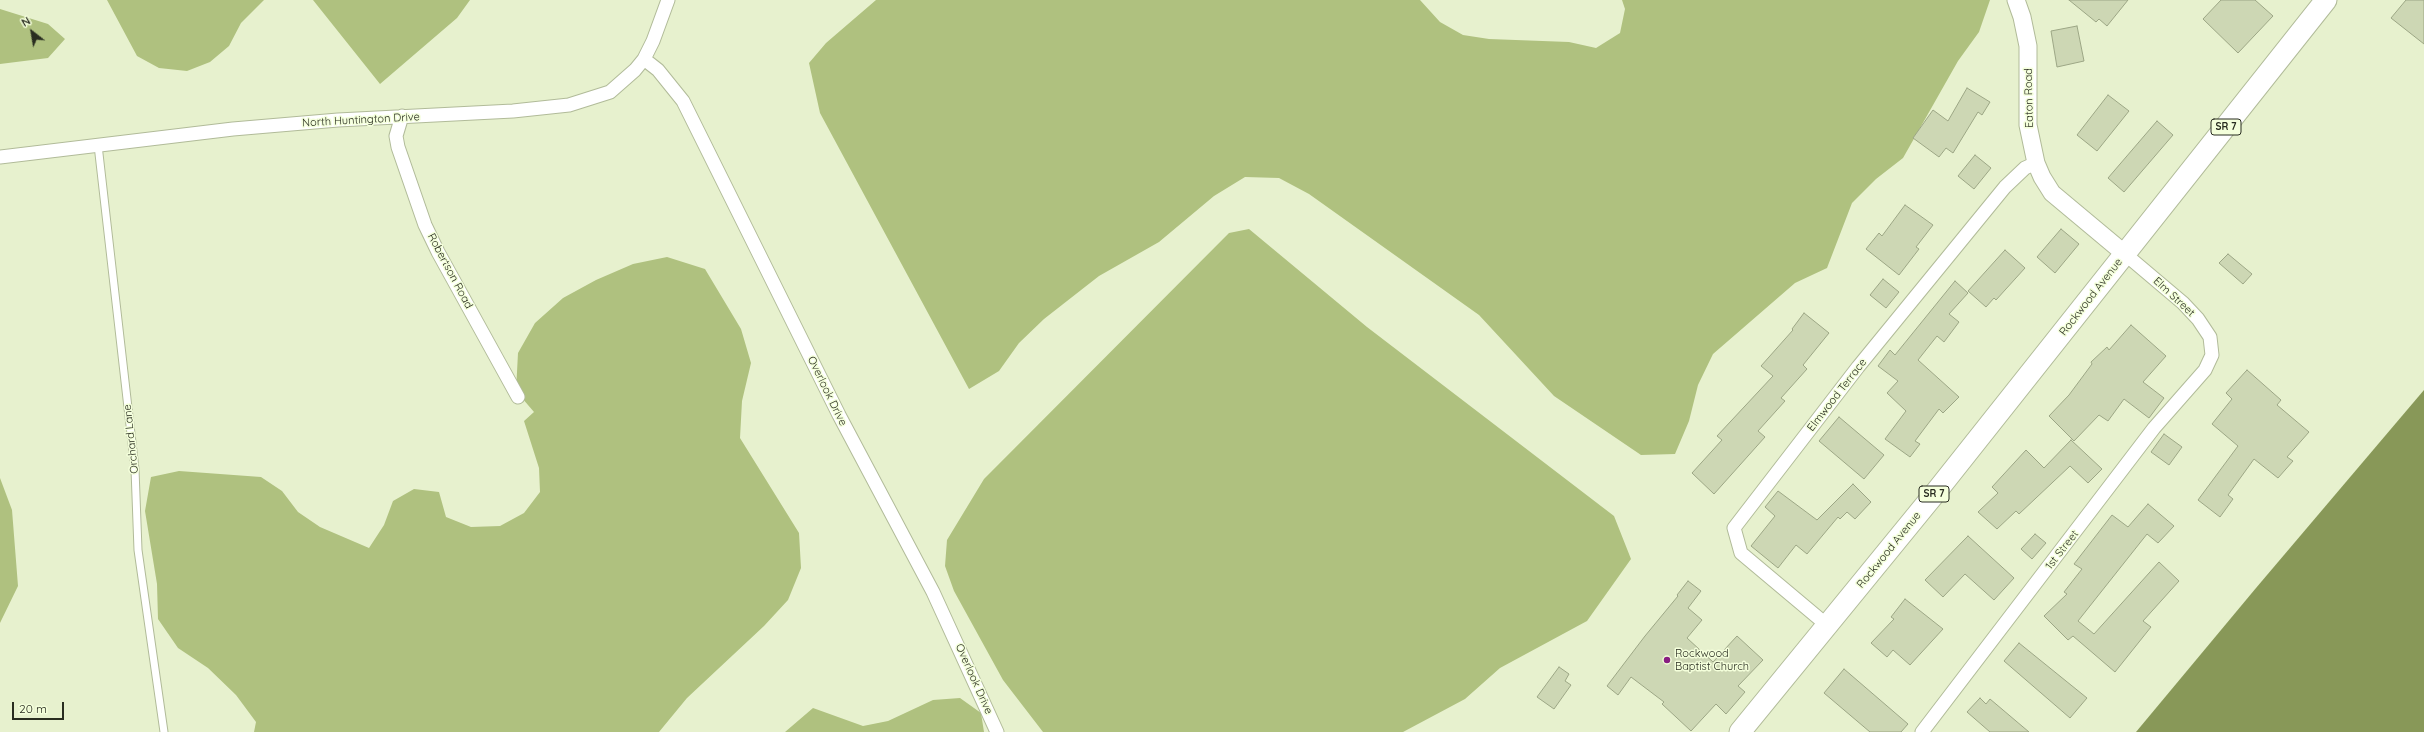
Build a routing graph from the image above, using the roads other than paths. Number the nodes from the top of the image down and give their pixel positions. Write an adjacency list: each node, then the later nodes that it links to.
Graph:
1 (668, 0): 4 (street, North Huntington Drive)
2 (2016, 0): 8 (street, Eaton Road)
3 (2326, 0): 9 (main road, SR 7)
4 (644, 59): 5 (street, North Huntington Drive); 14 (street, Overlook Drive)
5 (402, 116): 6 (street, North Huntington Drive); 11 (street, Robertson Road)
6 (98, 145): 7 (street, North Huntington Drive); 13 (lane, Orchard Lane)
7 (0, 157)
8 (2036, 163): 9 (street, Eaton Road); 12 (street, Elmwood Terrace)
9 (2125, 254): 10 (street, Elm Street); 12 (main road, Rockwood Avenue / SR 7)
10 (2205, 370): 16 (street, 1st Street)
11 (518, 397)
12 (1828, 626): 15 (main road, Rockwood Avenue / SR 7)
13 (164, 732)
14 (997, 732)
15 (1740, 732)
16 (1922, 732)

